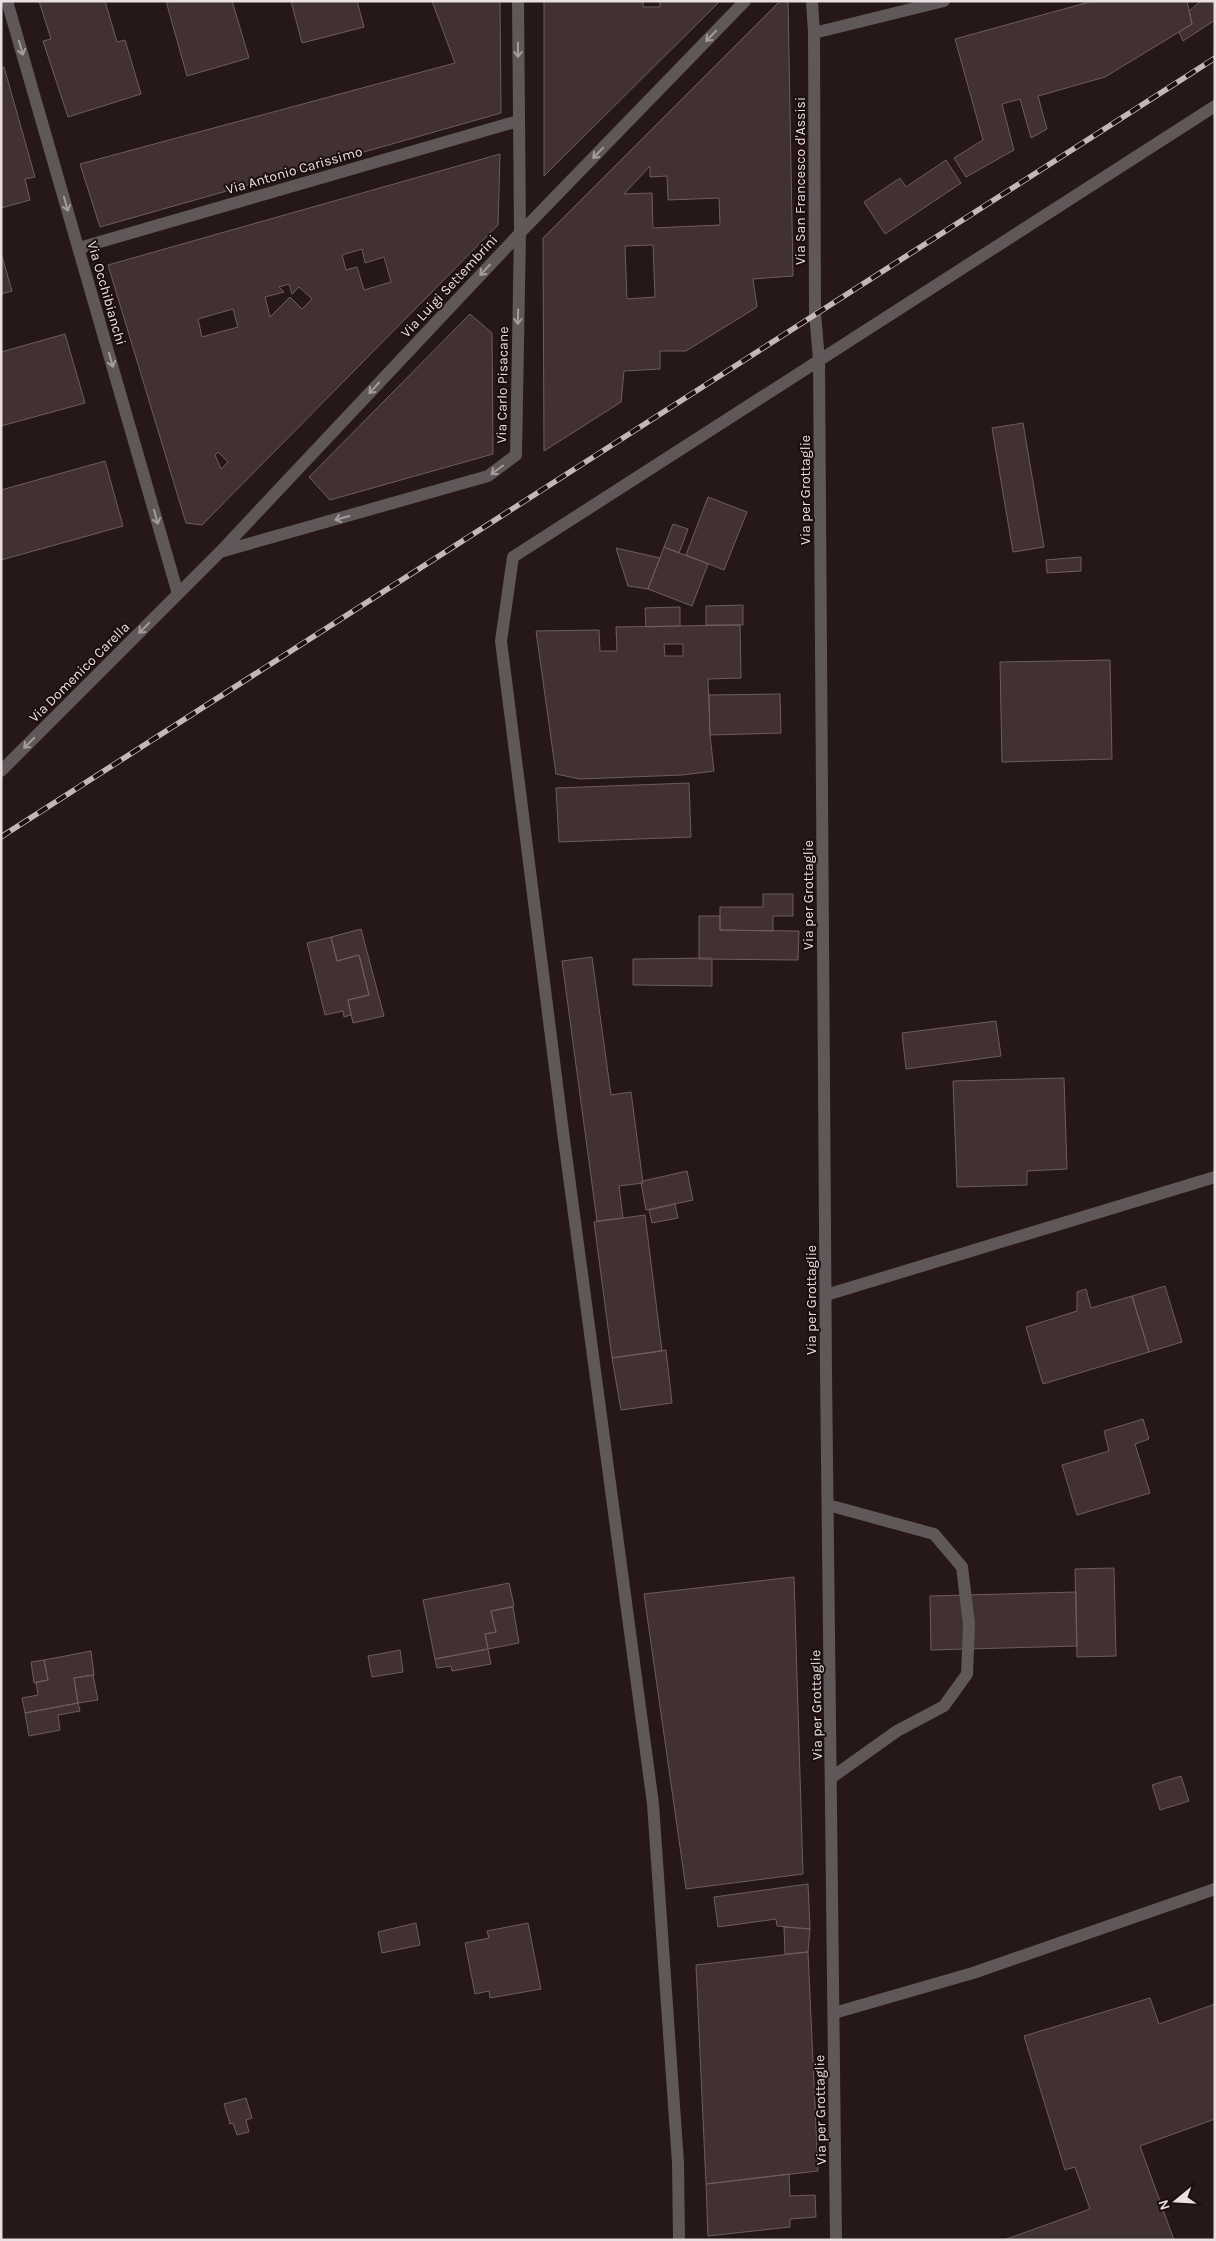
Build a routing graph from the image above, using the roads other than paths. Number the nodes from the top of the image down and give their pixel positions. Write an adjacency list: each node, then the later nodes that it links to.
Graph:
1 (7, 1): 10 (street, Via Occhibianchi, one-way to 10)
2 (518, 1): 8 (street, Via Carlo Pisacane, one-way to 8)
3 (745, 1): 9 (street, Via Luigi Settembrini, one-way to 9)
4 (812, 1): 6 (street, Via San Francesco d'Assisi)
5 (944, 1): 6 (street)
6 (814, 33): 11 (street, Via San Francesco d'Assisi)
7 (1215, 106): 11 (street)
8 (518, 121): 9 (street, Via Carlo Pisacane); 10 (street, Via Antonio Carissimo)
9 (520, 233): 12 (street, Via Luigi Settembrini, one-way to 12); 12 (street, Via Carlo Pisacane, one-way to 12)
10 (79, 248): 13 (street, Via Occhibianchi, one-way to 13)
11 (819, 360): 16 (street, Via per Grottaglie); 21 (street)
12 (220, 552): 13 (street, Via Luigi Settembrini)
13 (178, 594): 14 (street, Via Domenico Carella, one-way to 14)
14 (1, 771)
15 (1215, 1177): 16 (street)
16 (826, 1295): 17 (street, Via per Grottaglie)
17 (828, 1505): 18 (street, Via per Grottaglie); 18 (street)
18 (831, 1778): 20 (street, Via per Grottaglie)
19 (1215, 1889): 20 (street)
20 (834, 2013): 22 (street, Via per Grottaglie)
21 (679, 2240)
22 (836, 2240)

